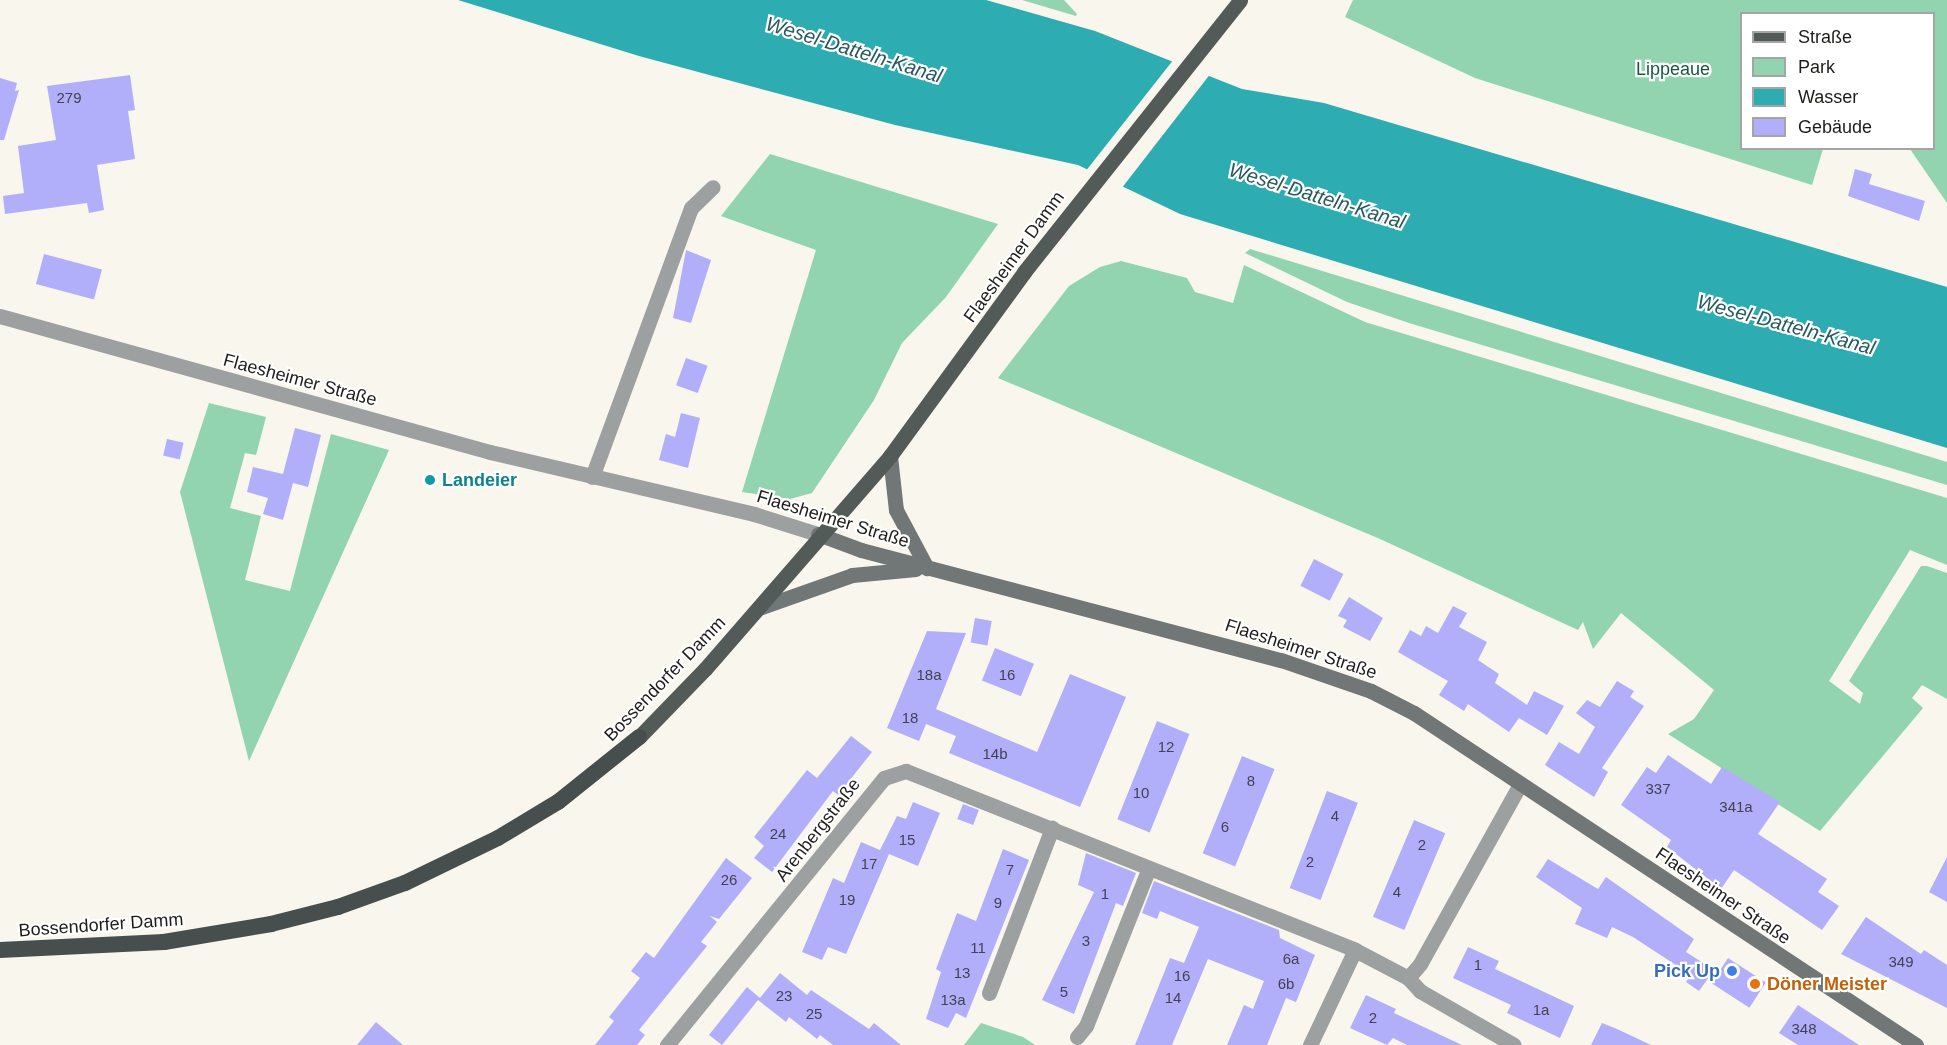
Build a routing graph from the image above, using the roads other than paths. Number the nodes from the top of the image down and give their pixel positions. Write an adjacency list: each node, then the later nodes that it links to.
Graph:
1 (1240, 0): 4 (main road, Flaesheimer Damm)
2 (713, 187): 5 (street)
3 (0, 316): 5 (street, Flaesheimer Straße)
4 (890, 456): 6 (main road, Flaesheimer Damm); 7 (main road)
5 (592, 477): 6 (street, Flaesheimer Straße)
6 (818, 534): 7 (main road, Flaesheimer Straße); 8 (main road, Bossendorfer Damm)
7 (927, 568): 8 (main road); 10 (main road, Flaesheimer Straße)
8 (759, 608): 9 (main road, Bossendorfer Damm)
9 (639, 737): 13 (highway, Bossendorfer Damm)
10 (1520, 784): 15 (street); 21 (main road, Flaesheimer Straße)
11 (1052, 828): 12 (street, Arenbergstraße); 16 (street); 18 (street, Arenbergstraße)
12 (1148, 870): 14 (street, Arenbergstraße); 17 (street)
13 (0, 950)
14 (1355, 950): 15 (street, Arenbergstraße); 19 (street)
15 (1408, 978): 20 (street, Arenbergstraße)
16 (989, 993)
17 (1077, 1037)
18 (667, 1045)
19 (1310, 1045)
20 (1514, 1045)
21 (1916, 1045)

